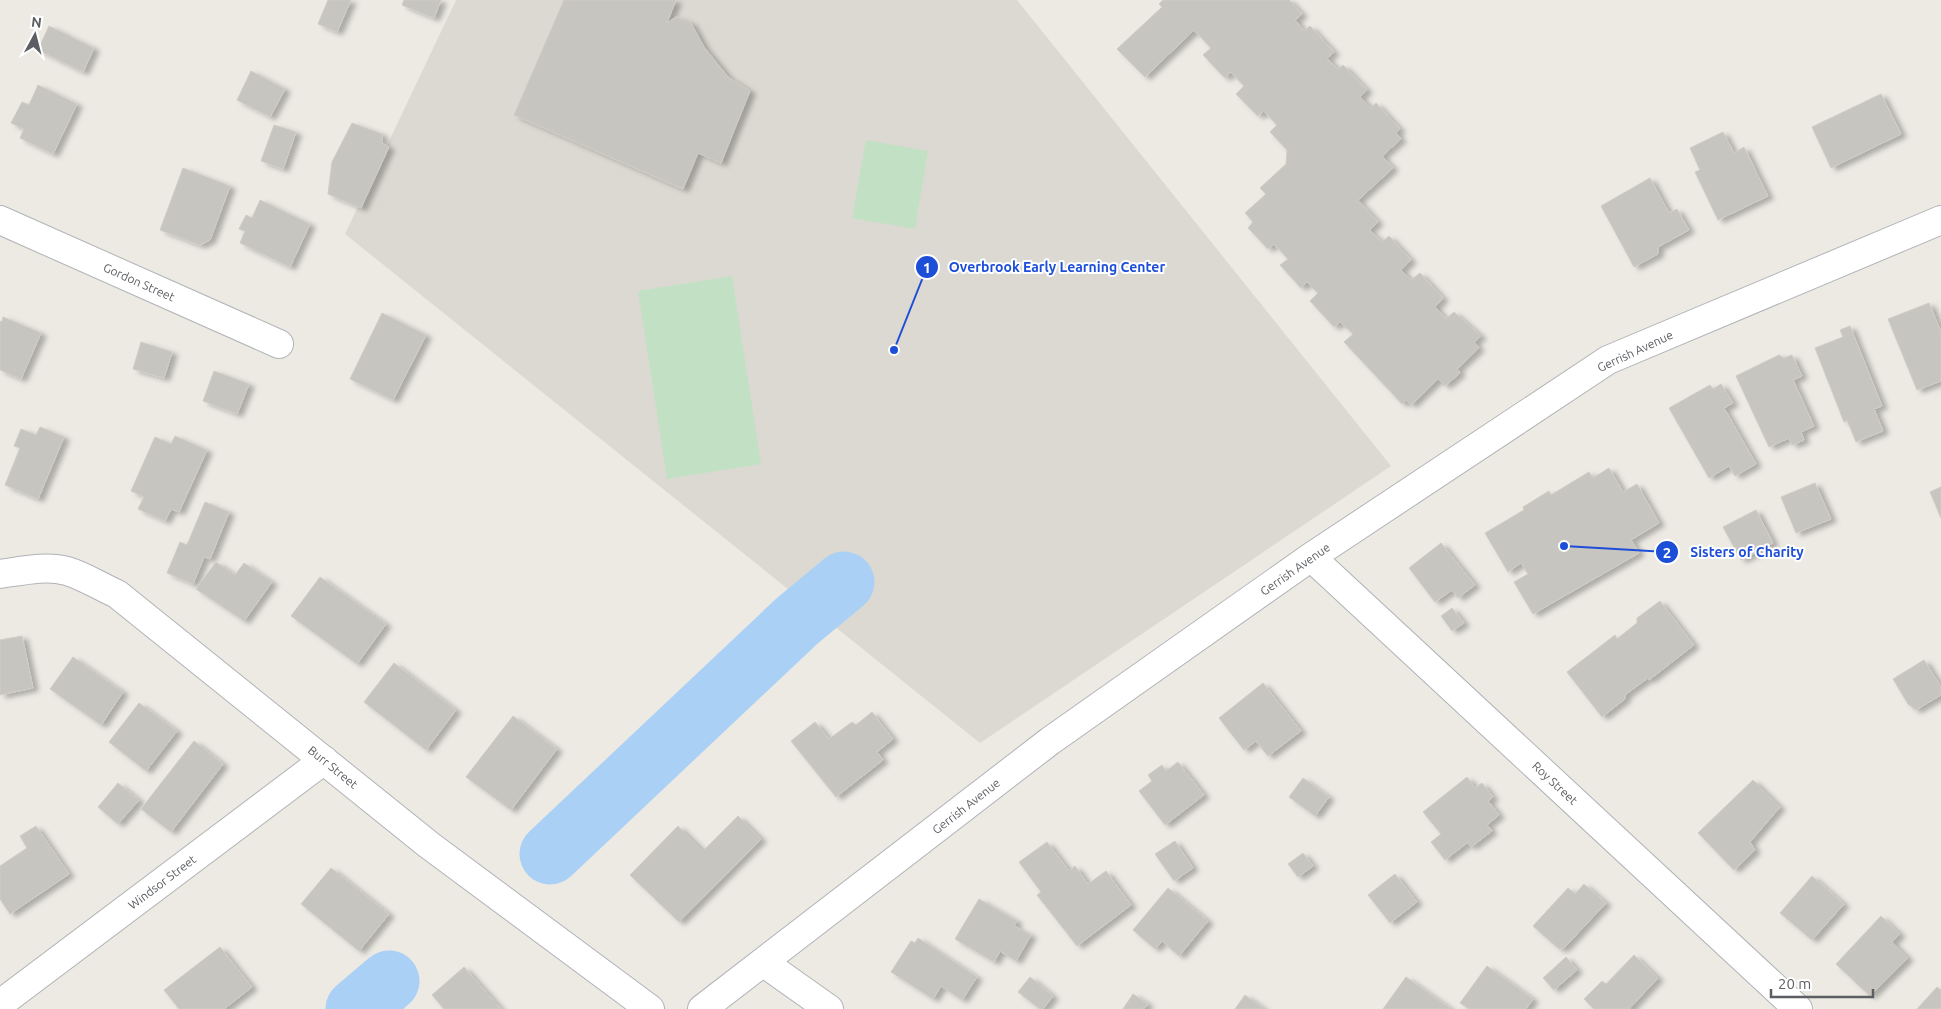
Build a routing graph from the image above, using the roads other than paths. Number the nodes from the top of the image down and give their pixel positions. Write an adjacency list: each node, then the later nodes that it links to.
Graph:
1 (0, 220): 3 (street, Gordon Street)
2 (1941, 220): 4 (street, Gerrish Avenue)
3 (279, 344)
4 (1311, 557): 7 (street, Gerrish Avenue); 12 (street, Roy Street)
5 (0, 574): 6 (street, Burr Street)
6 (324, 760): 8 (street, Windsor Street); 9 (street, Burr Street)
7 (764, 963): 10 (street, Gerrish Avenue); 11 (street)
8 (0, 1004)
9 (650, 1009)
10 (702, 1009)
11 (829, 1009)
12 (1798, 1009)

